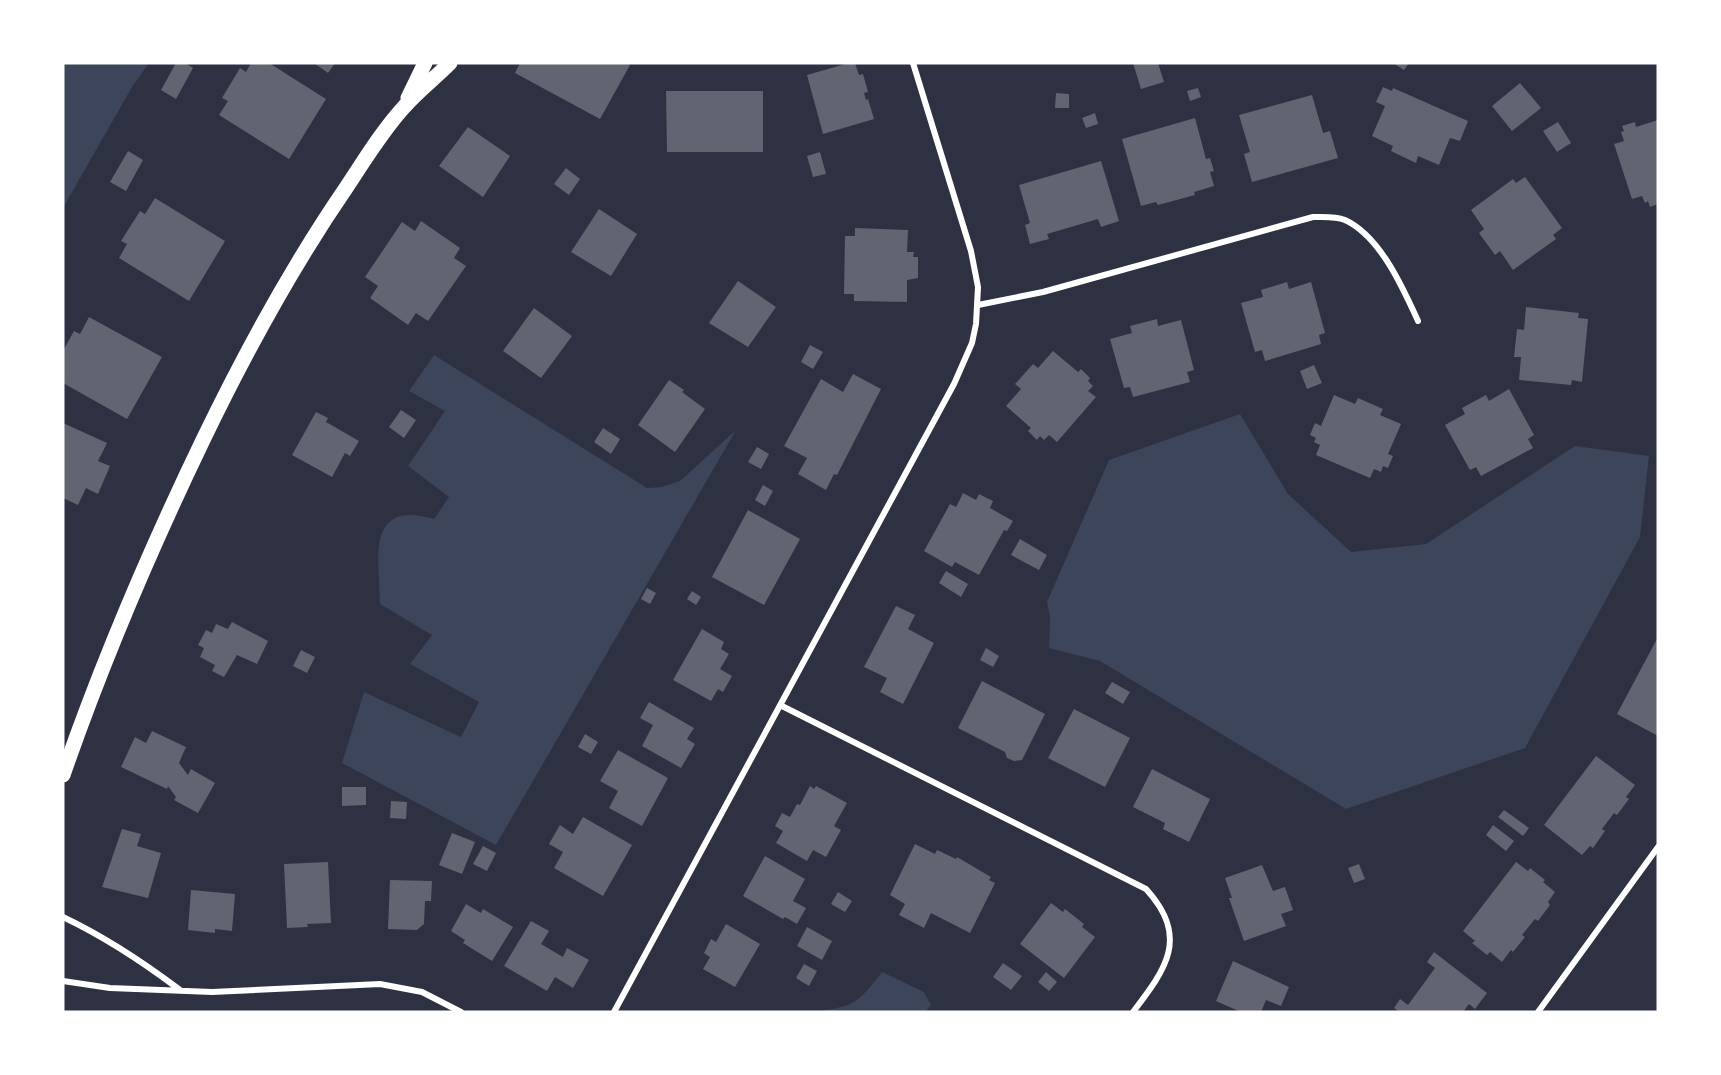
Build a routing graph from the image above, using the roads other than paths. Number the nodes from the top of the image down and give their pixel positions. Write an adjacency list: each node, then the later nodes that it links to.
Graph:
1 (425, 63): 4 (main road)
2 (450, 63): 4 (main road)
3 (914, 63): 5 (street)
4 (404, 107): 8 (main road)
5 (978, 305): 6 (street); 7 (street)
6 (1418, 321)
7 (780, 705): 14 (street); 15 (street)
8 (63, 775)
9 (1658, 847): 16 (street)
10 (63, 917): 12 (street)
11 (63, 981): 12 (street)
12 (181, 990): 13 (street)
13 (461, 1012)
14 (614, 1012)
15 (1133, 1012)
16 (1538, 1012)

